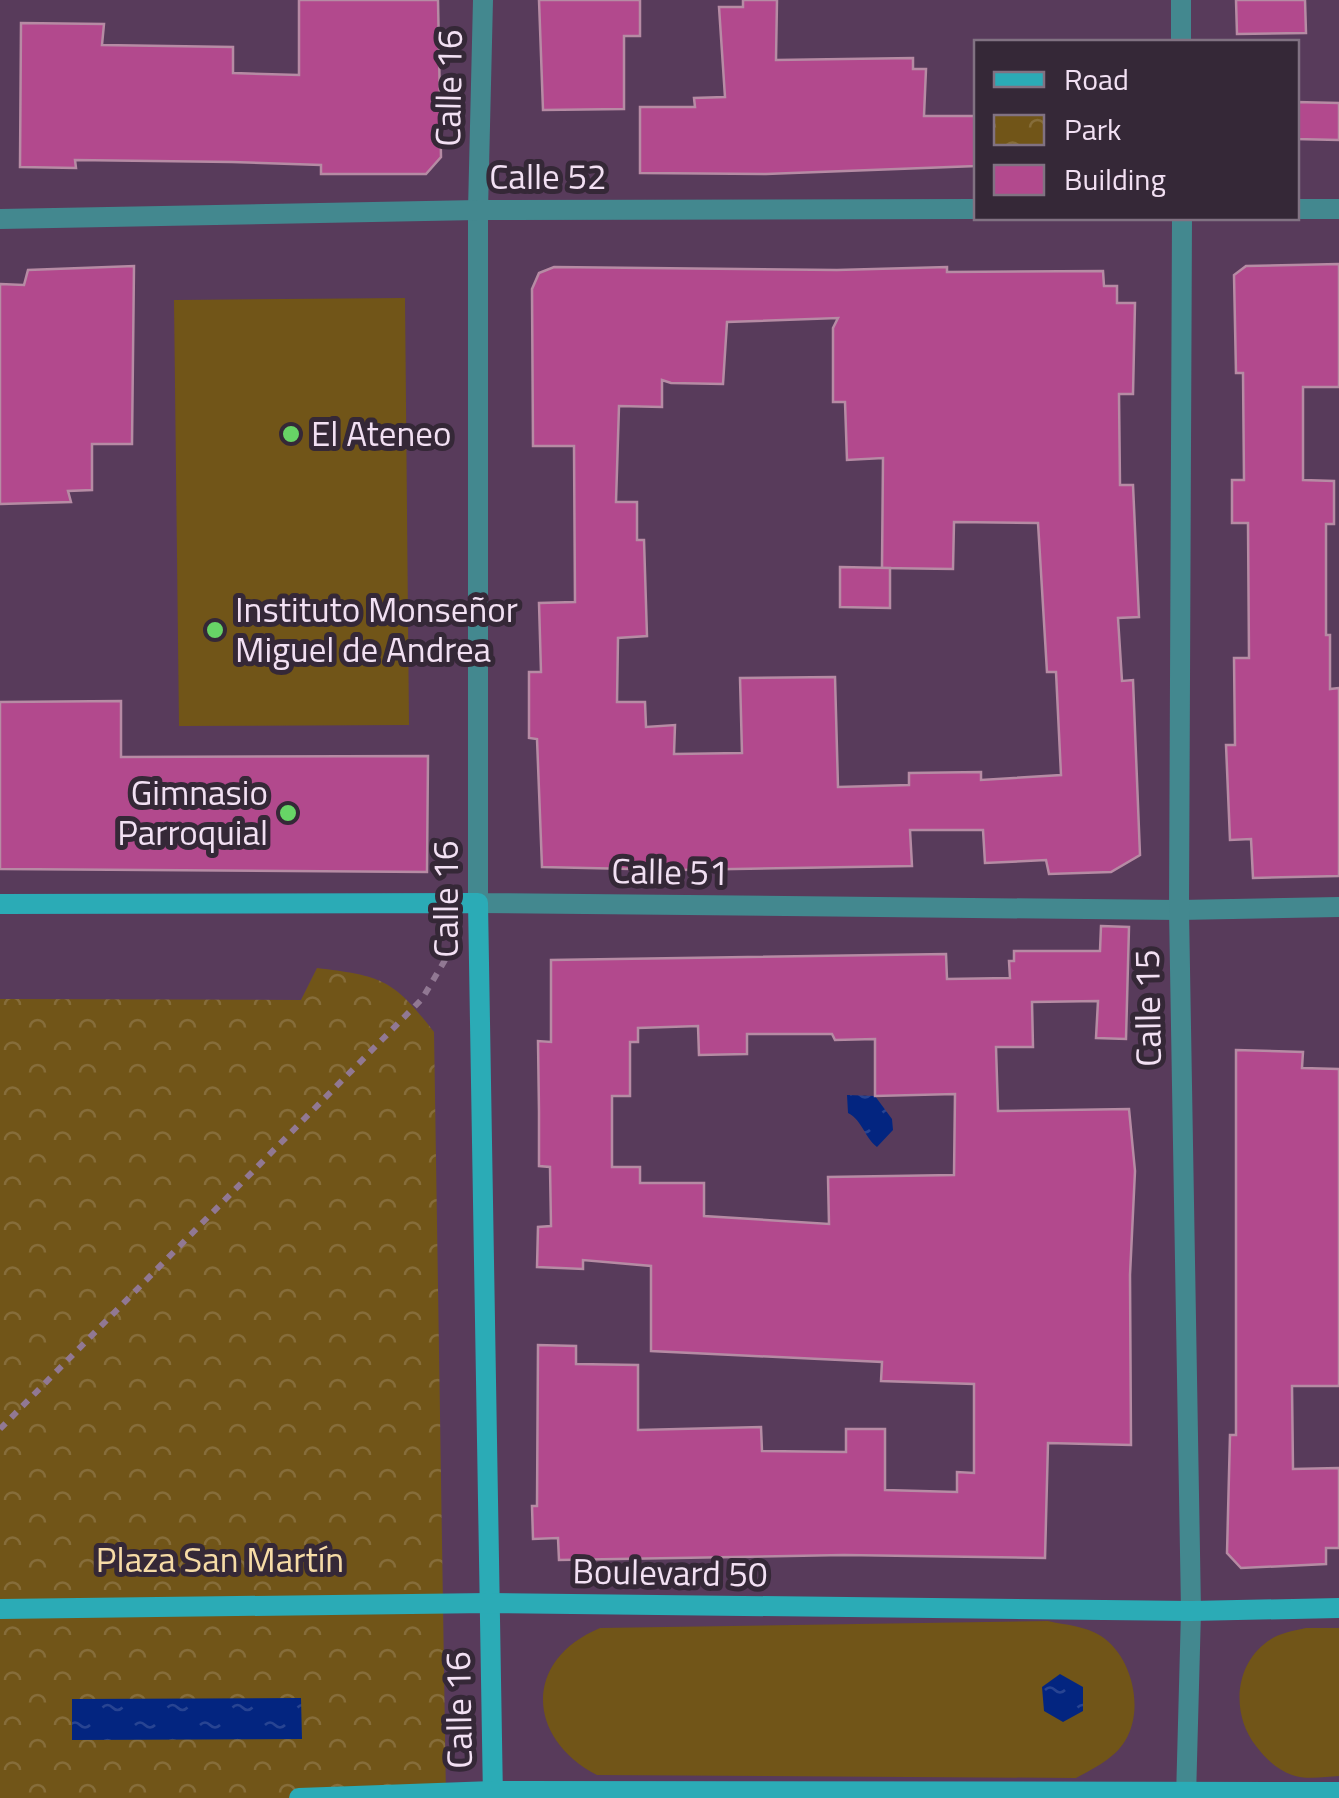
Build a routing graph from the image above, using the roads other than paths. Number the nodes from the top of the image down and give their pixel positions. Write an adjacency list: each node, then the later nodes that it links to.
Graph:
1 (484, 0): 7 (street, Calle 16)
2 (1181, 0): 3 (street)
3 (1181, 40)
4 (974, 209): 7 (street, Calle 52)
5 (1299, 209): 6 (street)
6 (1339, 209)
7 (478, 210): 8 (street, Calle 52); 10 (street, Calle 16)
8 (0, 219)
9 (1182, 220): 13 (street, Calle 15)
10 (478, 902): 11 (main road, Calle 51); 13 (street, Calle 51); 14 (main road, Calle 16)
11 (0, 904)
12 (1339, 908): 13 (street, Calle 51)
13 (1179, 910): 17 (street, Calle 15)
14 (489, 1604): 16 (main road, Boulevard 50); 17 (main road, Boulevard 50); 19 (main road, Calle 16)
15 (1339, 1608): 17 (main road, Boulevard 50)
16 (0, 1609)
17 (1191, 1611): 20 (street, Calle 15)
18 (1339, 1792): 20 (main road)
19 (493, 1795): 20 (main road); 21 (main road)
20 (1186, 1796)
21 (299, 1798)

